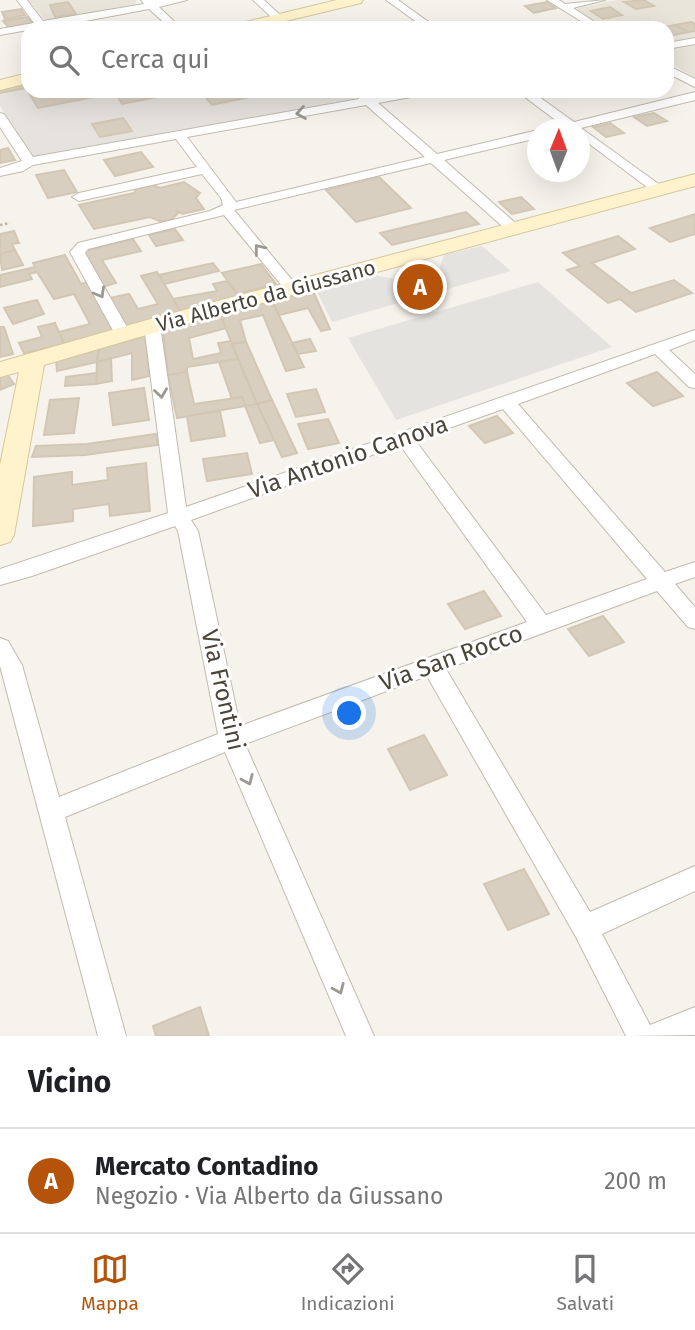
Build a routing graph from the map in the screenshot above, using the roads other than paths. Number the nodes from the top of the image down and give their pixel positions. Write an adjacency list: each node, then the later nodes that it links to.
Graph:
1 (22, 0): 10 (street)
2 (182, 0): 8 (street)
3 (258, 0): 13 (street)
4 (356, 0): 14 (street)
5 (391, 0): 15 (street)
6 (552, 0): 9 (street)
7 (600, 0): 9 (street)
8 (149, 3): 11 (street); 12 (street)
9 (564, 7): 16 (street)
10 (37, 21)
11 (64, 21)
12 (168, 21)
13 (282, 21)
14 (290, 21)
15 (422, 21)
16 (587, 21)
17 (21, 29): 18 (street)
18 (0, 32)
19 (695, 41): 20 (street)
20 (674, 45)
21 (674, 72): 23 (street)
22 (21, 80): 24 (street)
23 (695, 84)
24 (0, 85)
25 (695, 96): 32 (street)
26 (365, 98): 29 (street)
27 (384, 98): 29 (street)
28 (533, 98): 31 (street)
29 (368, 101): 33 (street, one-way to 33); 36 (street)
30 (0, 117): 37 (street)
31 (561, 119)
32 (590, 125)
33 (178, 134): 37 (street); 38 (street)
34 (527, 136): 36 (street)
35 (590, 140): 41 (street)
36 (434, 159): 43 (street); 44 (street)
37 (29, 162): 39 (street)
38 (205, 169): 42 (street); 43 (street)
39 (0, 172)
40 (695, 180): 41 (street, Via Alberto da Giussano)
41 (660, 190): 44 (street, Via Alberto da Giussano)
42 (79, 197)
43 (228, 208): 45 (street); 46 (street, one-way to 43)
44 (514, 230): 46 (street, Via Alberto da Giussano)
45 (77, 252): 48 (street, one-way to 48)
46 (292, 289): 47 (street, Via Alberto da Giussano)
47 (152, 325): 48 (street, Via Alberto da Giussano); 56 (street, Via Frontini, one-way to 56)
48 (123, 334): 51 (street, Via Alberto da Giussano)
49 (695, 335): 50 (street, Via Antonio Canova)
50 (657, 348): 53 (street); 54 (street, Via Antonio Canova)
51 (33, 361): 52 (street, Via Alberto da Giussano); 57 (street)
52 (0, 370)
53 (695, 383)
54 (505, 400): 55 (street, Via Antonio Canova); 60 (street)
55 (404, 438): 56 (street, Via Antonio Canova); 62 (street)
56 (178, 515): 59 (street, Via Antonio Canova); 65 (street, Via Frontini)
57 (0, 534)
58 (695, 569): 60 (street, Via San Rocco)
59 (0, 577)
60 (662, 581): 61 (street); 62 (street, Via San Rocco)
61 (695, 621)
62 (542, 626): 64 (street, Via San Rocco)
63 (0, 647): 66 (street)
64 (431, 664): 65 (street, Via San Rocco); 68 (street)
65 (231, 739): 66 (street, Via San Rocco); 71 (street, Via Frontini, one-way to 71)
66 (51, 811): 70 (street)
67 (695, 878): 68 (street)
68 (585, 928): 72 (street)
69 (695, 1021): 73 (street)
70 (112, 1036)
71 (360, 1036)
72 (641, 1036)
73 (657, 1036)

